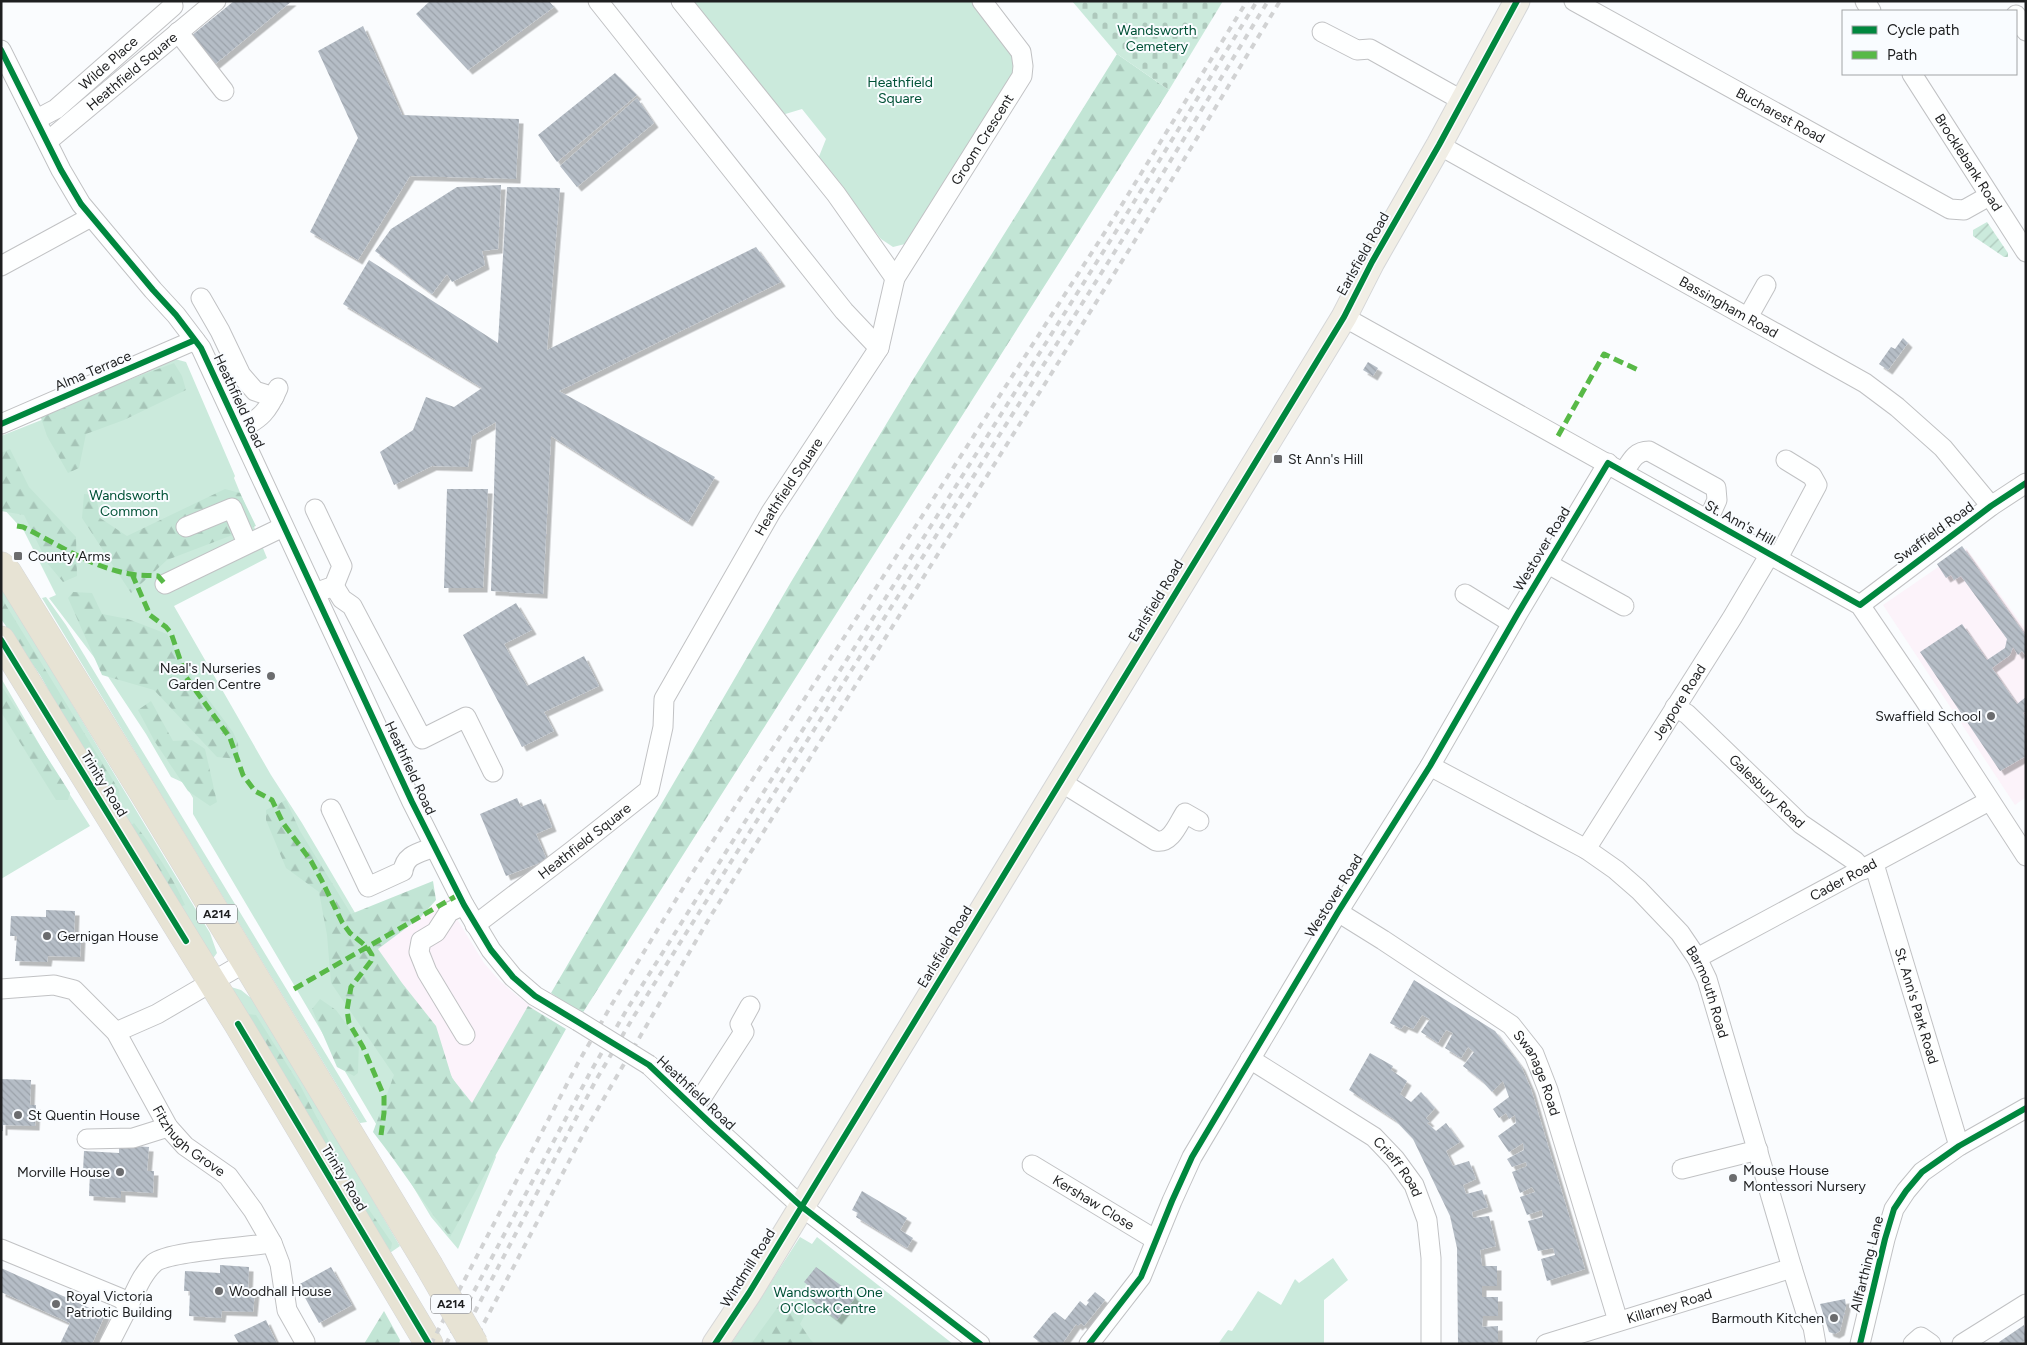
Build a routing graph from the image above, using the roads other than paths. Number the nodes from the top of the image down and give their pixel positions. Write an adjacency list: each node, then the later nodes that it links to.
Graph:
1 (172, 1): 14 (street, Wilde Place)
2 (216, 1): 8 (street, Heathfield Square)
3 (598, 1): 27 (street)
4 (681, 1): 21 (street)
5 (982, 1): 21 (street, Groom Crescent)
6 (1517, 1): 13 (main road, Earlsfield Road)
7 (1574, 1): 17 (street, Bucharest Road)
8 (178, 32): 12 (street); 15 (street, Heathfield Square)
9 (1322, 32): 13 (street)
10 (1, 50): 14 (street, Heathfield Road)
11 (1913, 75): 17 (street, Brocklebank Road)
12 (224, 91)
13 (1463, 101): 16 (main road, Earlsfield Road)
14 (37, 119): 15 (street, Heathfield Road)
15 (48, 141): 18 (street, Heathfield Road)
16 (1439, 145): 24 (main road, Earlsfield Road); 25 (street, Bassingham Road)
17 (1989, 196): 19 (street, Brocklebank Road)
18 (91, 217): 20 (street); 26 (street, Heathfield Road)
19 (2026, 252)
20 (1, 266)
21 (895, 278): 27 (street, Heathfield Square)
22 (1766, 284): 25 (street)
23 (201, 298): 29 (street)
24 (1344, 317): 31 (street, St. Ann's Hill); 54 (main road, Earlsfield Road)
25 (1748, 318): 34 (street, Bassingham Road)
26 (195, 340): 28 (street, Alma Terrace); 29 (street, Heathfield Road)
27 (878, 348): 64 (street, Heathfield Square)
28 (1, 424)
29 (239, 429): 38 (street, Heathfield Road)
30 (1786, 460): 40 (street, Jeypore Road)
31 (1608, 463): 32 (street, St. Ann's Hill); 41 (street, Westover Road)
32 (1624, 472): 36 (street, St. Ann's Hill); 36 (street)
33 (2026, 483): 34 (street, Swaffield Road)
34 (1991, 506): 47 (street, Swaffield Road)
35 (315, 508): 44 (street)
36 (1708, 520): 40 (street, St. Ann's Hill)
37 (186, 527): 39 (street)
38 (283, 527): 39 (street); 45 (street, Heathfield Road)
39 (247, 543): 43 (street)
40 (1774, 556): 47 (street, St. Ann's Hill); 51 (street, Jeypore Road)
41 (1548, 564): 48 (street); 49 (street, Westover Road)
42 (1, 566): 66 (highway, Trinity Road / A214)
43 (164, 584)
44 (334, 586): 45 (street); 53 (street)
45 (314, 593): 58 (street, Heathfield Road)
46 (1465, 594): 49 (street)
47 (1860, 605): 55 (street, St. Ann's Hill)
48 (1624, 606)
49 (1512, 623): 52 (street, Westover Road)
50 (1, 640): 67 (highway, Trinity Road / A214)
51 (1675, 707): 59 (street, Jeypore Road); 61 (street, Galesbury Road)
52 (1430, 766): 59 (street, Barmouth Road); 63 (street, Westover Road)
53 (493, 772)
54 (1061, 782): 57 (street); 81 (main road, Earlsfield Road)
55 (1989, 801): 60 (street, St. Ann's Hill); 61 (street, Cader Road)
56 (331, 809): 58 (street)
57 (1199, 821)
58 (434, 847): 62 (street, Heathfield Road)
59 (1586, 850): 65 (street, Barmouth Road)
60 (2026, 856)
61 (1869, 867): 65 (street, Cader Road); 77 (street, St. Ann's Park Road)
62 (464, 906): 64 (street, Heathfield Road); 71 (street)
63 (1338, 912): 72 (street, Westover Road); 88 (street, Swanage Road)
64 (474, 925): 73 (street, Heathfield Road, bridge)
65 (1697, 958): 78 (street, Barmouth Road)
66 (246, 962): 67 (street); 92 (highway, Trinity Road / A214, bridge)
67 (212, 982): 70 (street); 91 (highway, Trinity Road / A214)
68 (1, 989): 70 (street, Fitzhugh Grove)
69 (750, 1006): 73 (street)
70 (116, 1032): 75 (street, Fitzhugh Grove)
71 (464, 1035)
72 (1250, 1060): 82 (street, Westover Road); 96 (street, Crieff Road)
73 (692, 1105): 81 (street, Heathfield Road)
74 (2026, 1108): 77 (street, Allfarthing Lane)
75 (168, 1127): 76 (street); 83 (street, Fitzhugh Grove)
76 (87, 1139)
77 (1958, 1146): 99 (street, Allfarthing Lane)
78 (1758, 1150): 80 (street); 85 (street, Barmouth Road)
79 (1032, 1165): 82 (street, Kershaw Close)
80 (1682, 1169)
81 (801, 1206): 93 (main road, Windmill Road); 94 (street, Heathfield Road)
82 (1156, 1240): 95 (street, Westover Road)
83 (272, 1243): 87 (street); 89 (street, Fitzhugh Grove)
84 (1, 1249): 87 (street)
85 (1792, 1268): 88 (street, Killarney Road); 98 (street, Barmouth Road)
86 (2026, 1304): 102 (street)
87 (127, 1310): 90 (street)
88 (1618, 1321): 97 (street, Killarney Road)
89 (305, 1342)
90 (109, 1344)
91 (429, 1344)
92 (474, 1344)
93 (715, 1344)
94 (980, 1344)
95 (1089, 1344)
96 (1431, 1344)
97 (1546, 1344)
98 (1816, 1344)
99 (1860, 1344)
100 (1913, 1344): 101 (street)
101 (1931, 1344)
102 (1962, 1344)

